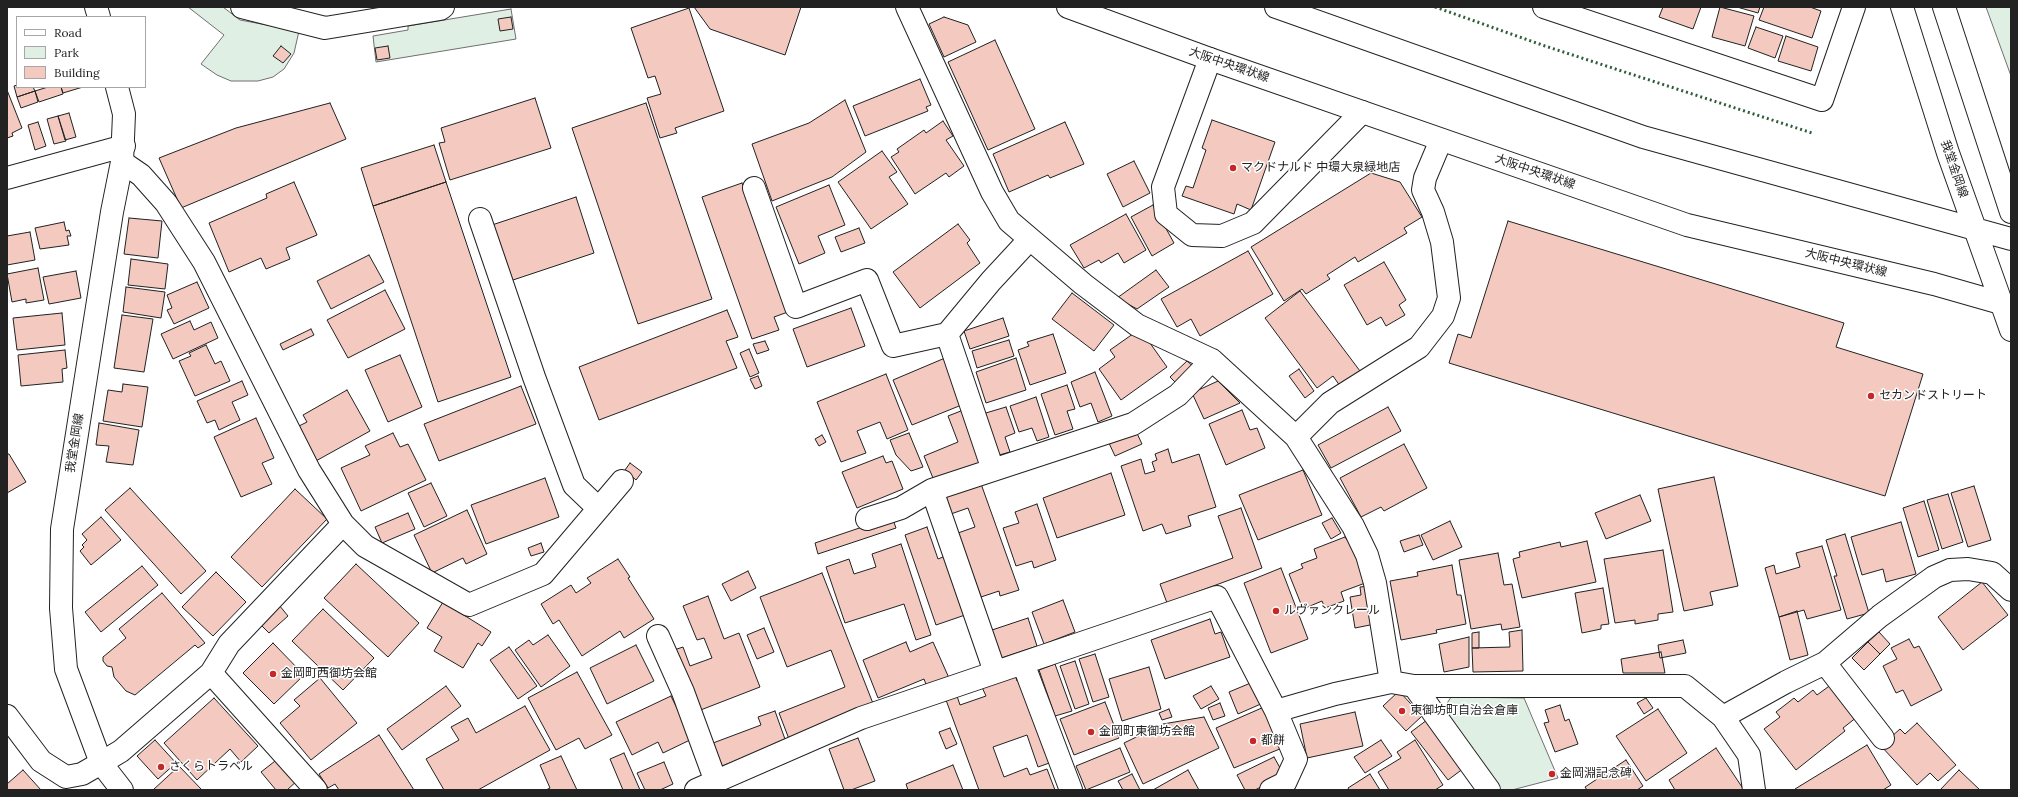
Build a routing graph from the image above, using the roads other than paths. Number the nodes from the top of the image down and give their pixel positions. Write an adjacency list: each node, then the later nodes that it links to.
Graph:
1 (242, 7): 2 (street)
2 (443, 7)
3 (907, 7): 21 (street)
4 (1068, 7): 10 (street, 大阪中央環状線)
5 (1276, 7): 19 (street)
6 (1544, 7): 7 (street)
7 (1854, 7)
8 (1902, 7): 19 (street, 我堂金岡線)
9 (1944, 7): 17 (street)
10 (1210, 59): 12 (street, 大阪中央環状線); 12 (street)
11 (117, 88): 14 (street, 我堂金岡線)
12 (1362, 112): 13 (street, 大阪中央環状線)
13 (1442, 140): 22 (street, 大阪中央環状線); 26 (street)
14 (123, 154): 15 (street); 32 (street); 45 (street, 我堂金岡線)
15 (7, 178)
16 (754, 188): 24 (street)
17 (2011, 212)
18 (480, 219): 30 (street)
19 (1974, 229): 20 (street); 22 (street, 我堂金岡線)
20 (2011, 239)
21 (1029, 240): 24 (street); 25 (street)
22 (2006, 305): 23 (street, 我堂金岡線)
23 (2011, 330)
24 (947, 334): 27 (street)
25 (1212, 360): 26 (street); 27 (street)
26 (1296, 438): 39 (street)
27 (993, 470): 29 (street)
28 (622, 481): 30 (street)
29 (932, 490): 31 (street); 37 (street)
30 (598, 508): 32 (street)
31 (867, 519)
32 (343, 524): 38 (street)
33 (2011, 590): 36 (street)
34 (658, 636): 47 (street)
35 (1023, 663): 37 (street); 41 (street); 51 (street)
36 (1825, 663): 43 (street); 44 (street)
37 (995, 672): 47 (street)
38 (211, 673): 45 (street); 49 (street)
39 (1391, 682): 40 (street); 41 (street)
40 (1414, 686): 43 (street); 53 (street)
41 (1276, 711): 52 (street)
42 (7, 716): 46 (street)
43 (1723, 717): 54 (street)
44 (1883, 738)
45 (101, 763): 46 (street); 48 (street, 我堂金岡線)
46 (65, 783)
47 (722, 784): 50 (street)
48 (122, 790)
49 (316, 790)
50 (696, 790)
51 (1071, 790)
52 (1271, 790)
53 (1489, 790)
54 (1754, 790)

